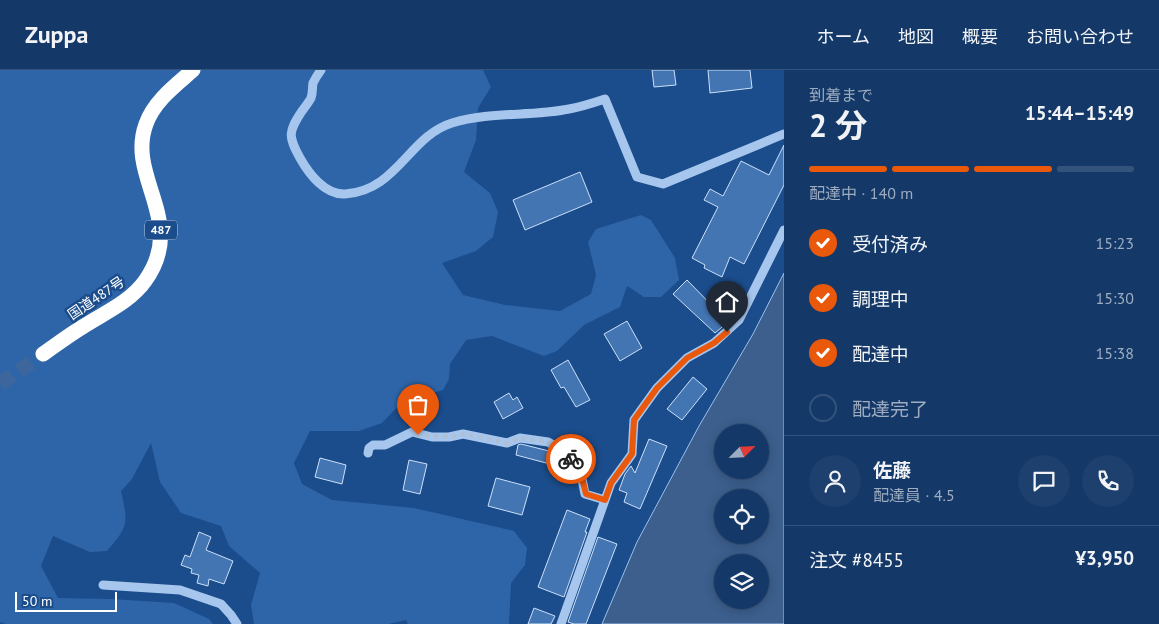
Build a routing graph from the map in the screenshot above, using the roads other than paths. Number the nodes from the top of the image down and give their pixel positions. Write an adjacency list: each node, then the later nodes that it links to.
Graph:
1 (194, 70): 5 (highway, 国道487号 / 487)
2 (321, 70): 3 (lane)
3 (784, 134)
4 (784, 230): 7 (lane)
5 (42, 354)
6 (368, 453): 7 (lane)
7 (605, 500): 10 (lane)
8 (103, 585): 9 (lane)
9 (237, 624)
10 (561, 624)

